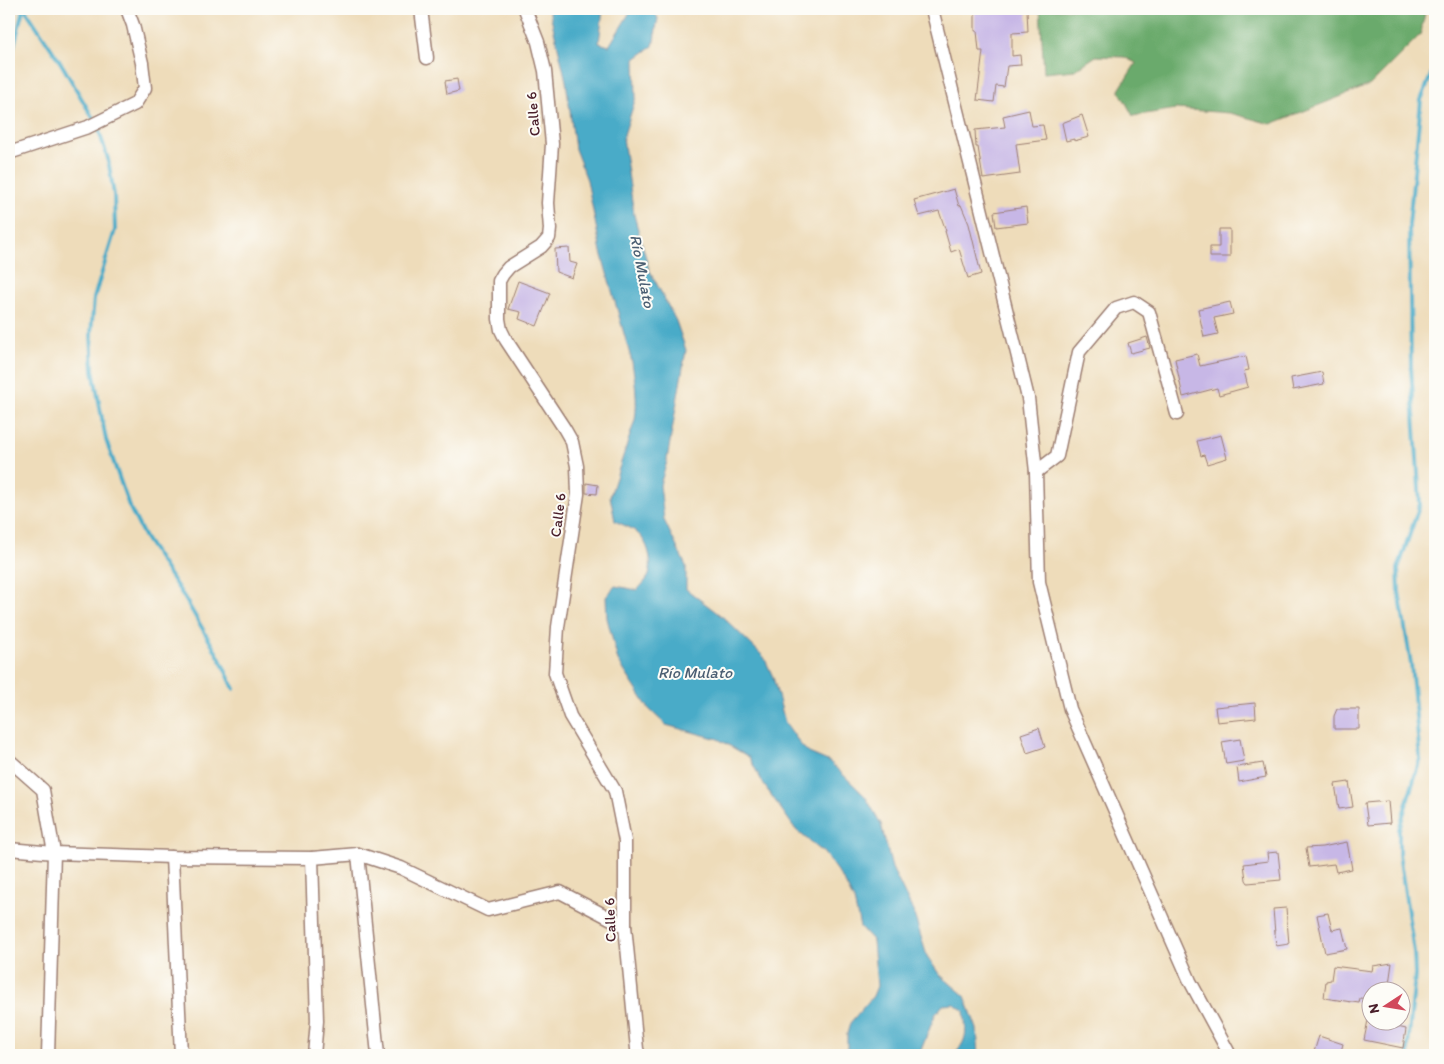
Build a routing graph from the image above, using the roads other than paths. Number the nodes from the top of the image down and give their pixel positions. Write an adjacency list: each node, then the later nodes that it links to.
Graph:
1 (127, 9): 6 (street)
2 (421, 9): 5 (street)
3 (525, 9): 15 (street, Calle 6)
4 (932, 9): 8 (street)
5 (428, 58)
6 (9, 153)
7 (1177, 414): 8 (street)
8 (1036, 472): 21 (street)
9 (9, 760): 11 (street)
10 (9, 849): 11 (street)
11 (54, 853): 13 (street); 16 (street)
12 (358, 854): 14 (street); 15 (street); 19 (street)
13 (172, 857): 14 (street); 17 (street)
14 (312, 858): 18 (street)
15 (625, 926): 20 (street, Calle 6)
16 (48, 1055)
17 (181, 1055)
18 (314, 1055)
19 (378, 1055)
20 (639, 1055)
21 (1230, 1055)

